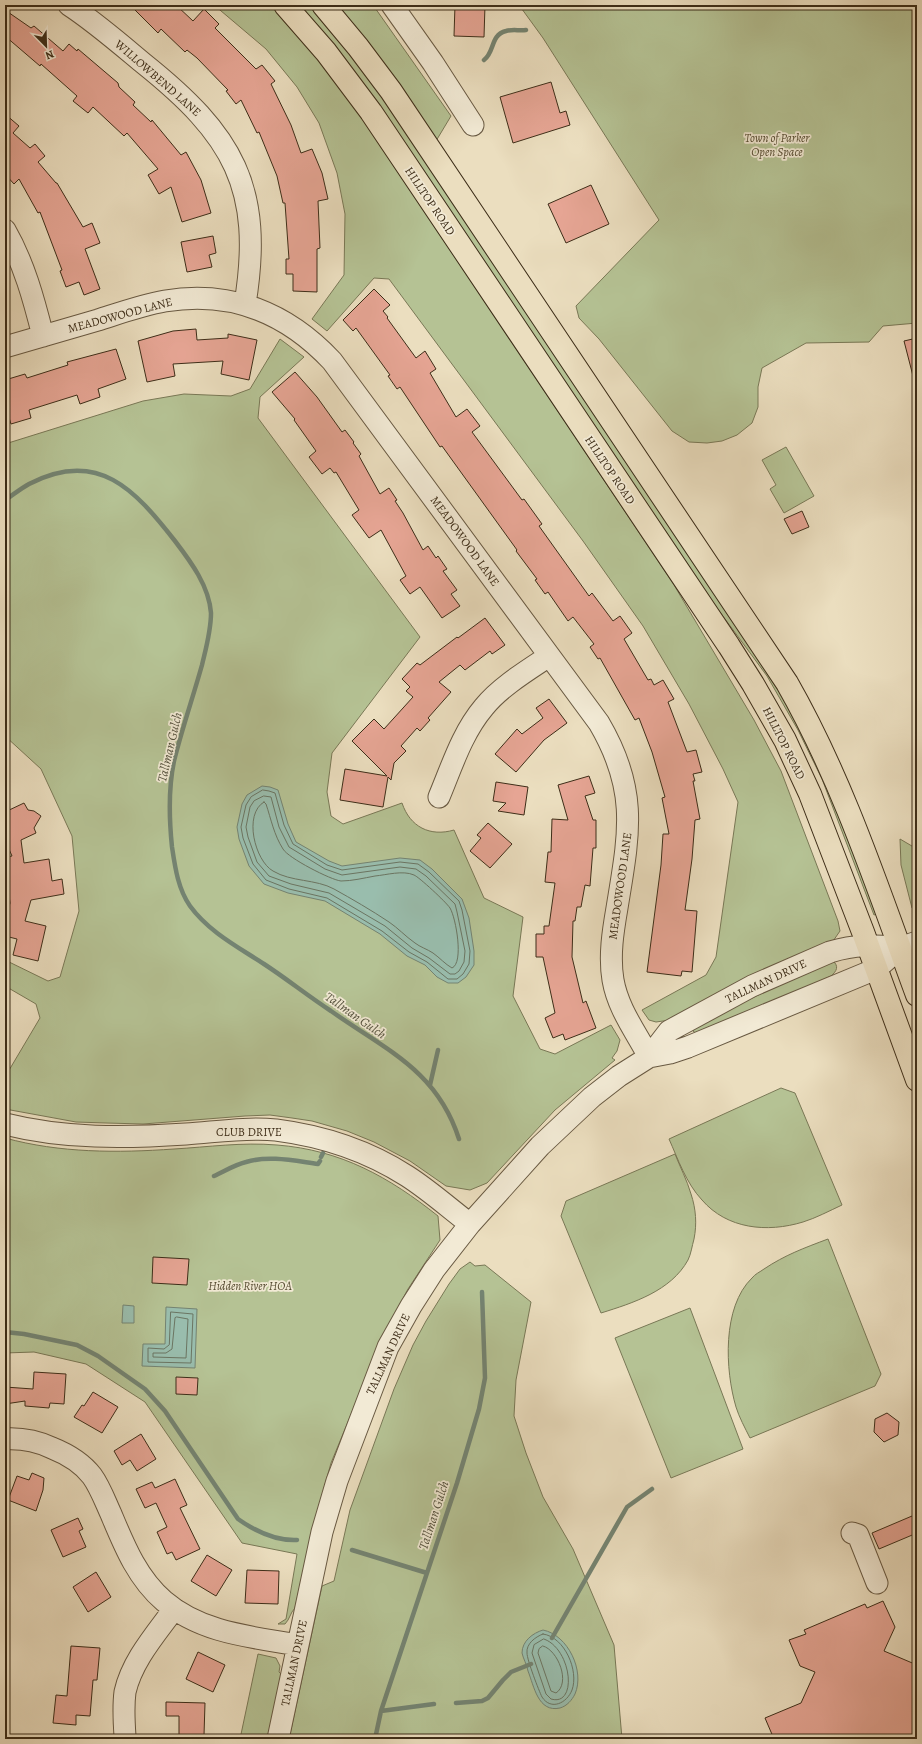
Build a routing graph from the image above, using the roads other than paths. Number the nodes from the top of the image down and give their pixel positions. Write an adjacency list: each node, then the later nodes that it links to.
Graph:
1 (69, 5): 7 (street, WILLOWBEND LANE)
2 (285, 5): 12 (main road, HILLTOP ROAD)
3 (323, 5): 13 (main road)
4 (392, 5): 5 (street)
5 (473, 125)
6 (5, 230): 8 (street)
7 (245, 304): 8 (street, MEADOWOOD LANE); 10 (street, MEADOWOOD LANE)
8 (43, 336): 9 (street, MEADOWOOD LANE)
9 (5, 347)
10 (549, 656): 11 (street); 16 (street, MEADOWOOD LANE)
11 (439, 797)
12 (867, 945): 13 (street, TALLMAN DRIVE); 14 (main road, HILLTOP ROAD); 16 (street, TALLMAN DRIVE)
13 (908, 945): 14 (street, TALLMAN DRIVE); 15 (main road)
14 (876, 969): 16 (street, TALLMAN DRIVE); 17 (main road, HILLTOP ROAD)
15 (917, 995)
16 (649, 1056): 19 (street, TALLMAN DRIVE)
17 (917, 1080)
18 (5, 1124): 19 (street, CLUB DRIVE)
19 (470, 1224): 24 (street, TALLMAN DRIVE)
20 (5, 1439): 23 (street)
21 (852, 1533): 22 (street)
22 (877, 1583)
23 (174, 1609): 24 (street); 25 (street)
24 (298, 1646): 26 (street, TALLMAN DRIVE)
25 (127, 1738)
26 (278, 1739)

